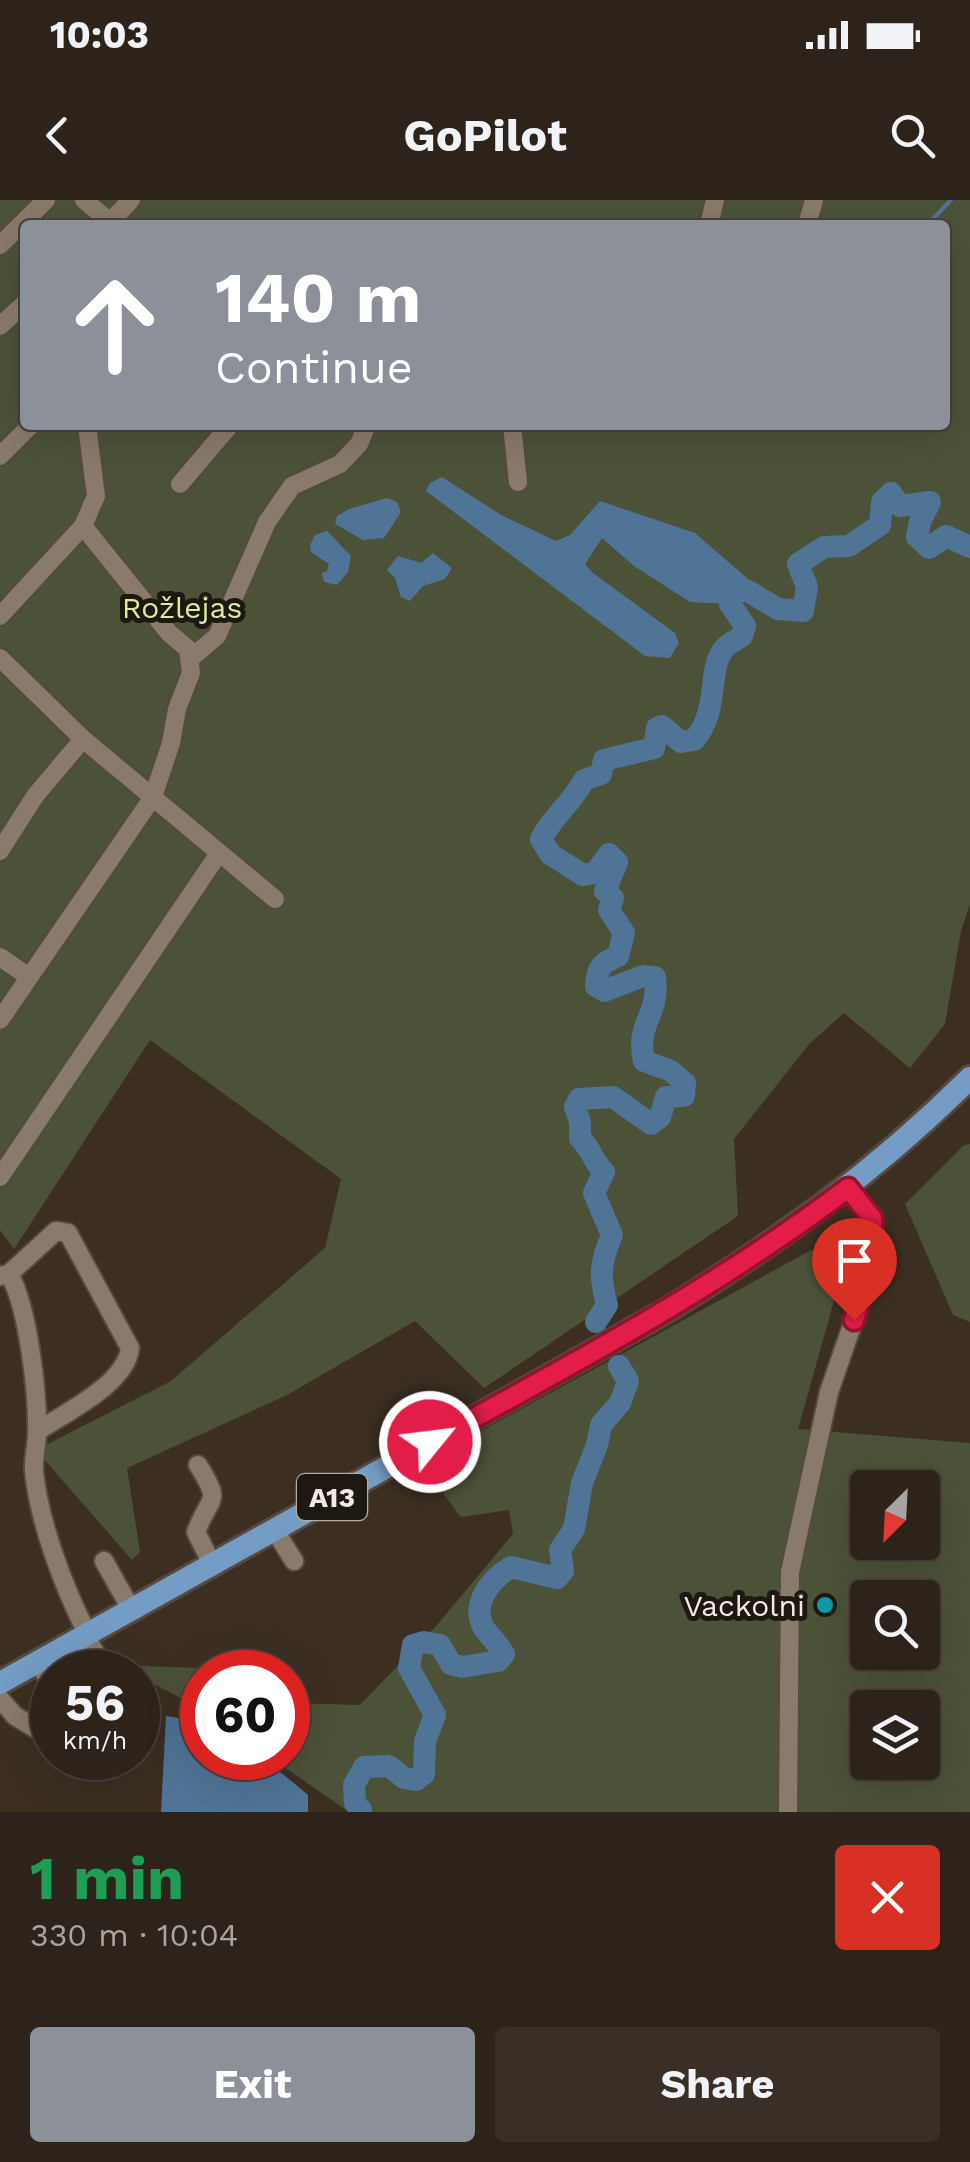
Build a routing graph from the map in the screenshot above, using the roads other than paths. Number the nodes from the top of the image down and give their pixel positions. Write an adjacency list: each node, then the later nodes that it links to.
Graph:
1 (46, 200): 4 (street)
2 (84, 200): 5 (street)
3 (131, 200): 6 (street)
4 (25, 220)
5 (105, 220)
6 (113, 220)
7 (20, 225): 8 (street)
8 (0, 244)
9 (20, 307): 10 (street)
10 (0, 326)
11 (27, 430): 16 (street)
12 (88, 430): 19 (street)
13 (226, 430): 18 (street)
14 (365, 430): 22 (street)
15 (513, 430): 17 (street)
16 (0, 456)
17 (518, 482)
18 (180, 484)
19 (83, 526): 20 (street); 22 (street)
20 (0, 616)
21 (0, 658): 23 (street)
22 (190, 659): 24 (street)
23 (83, 739): 24 (street); 25 (street)
24 (153, 797): 26 (street); 29 (street)
25 (0, 851)
26 (219, 853): 27 (street); 32 (street)
27 (275, 899)
28 (0, 956): 29 (street)
29 (29, 977): 30 (street)
30 (0, 1020)
31 (970, 1078): 33 (main road, A13)
32 (0, 1177)
33 (848, 1188): 37 (main road, A13); 49 (street)
34 (4, 1275): 35 (street); 35 (street)
35 (38, 1431): 42 (street)
36 (198, 1465): 40 (street)
37 (274, 1529): 39 (street); 40 (main road, A13)
38 (104, 1561): 41 (street)
39 (294, 1561)
40 (212, 1564): 41 (main road, A13)
41 (131, 1609): 42 (main road, A13)
42 (86, 1634): 43 (main road, A13); 44 (street)
43 (58, 1650)
44 (94, 1650)
45 (30, 1666): 46 (main road, A13)
46 (0, 1683)
47 (0, 1699): 48 (street)
48 (30, 1725)
49 (788, 1812)

